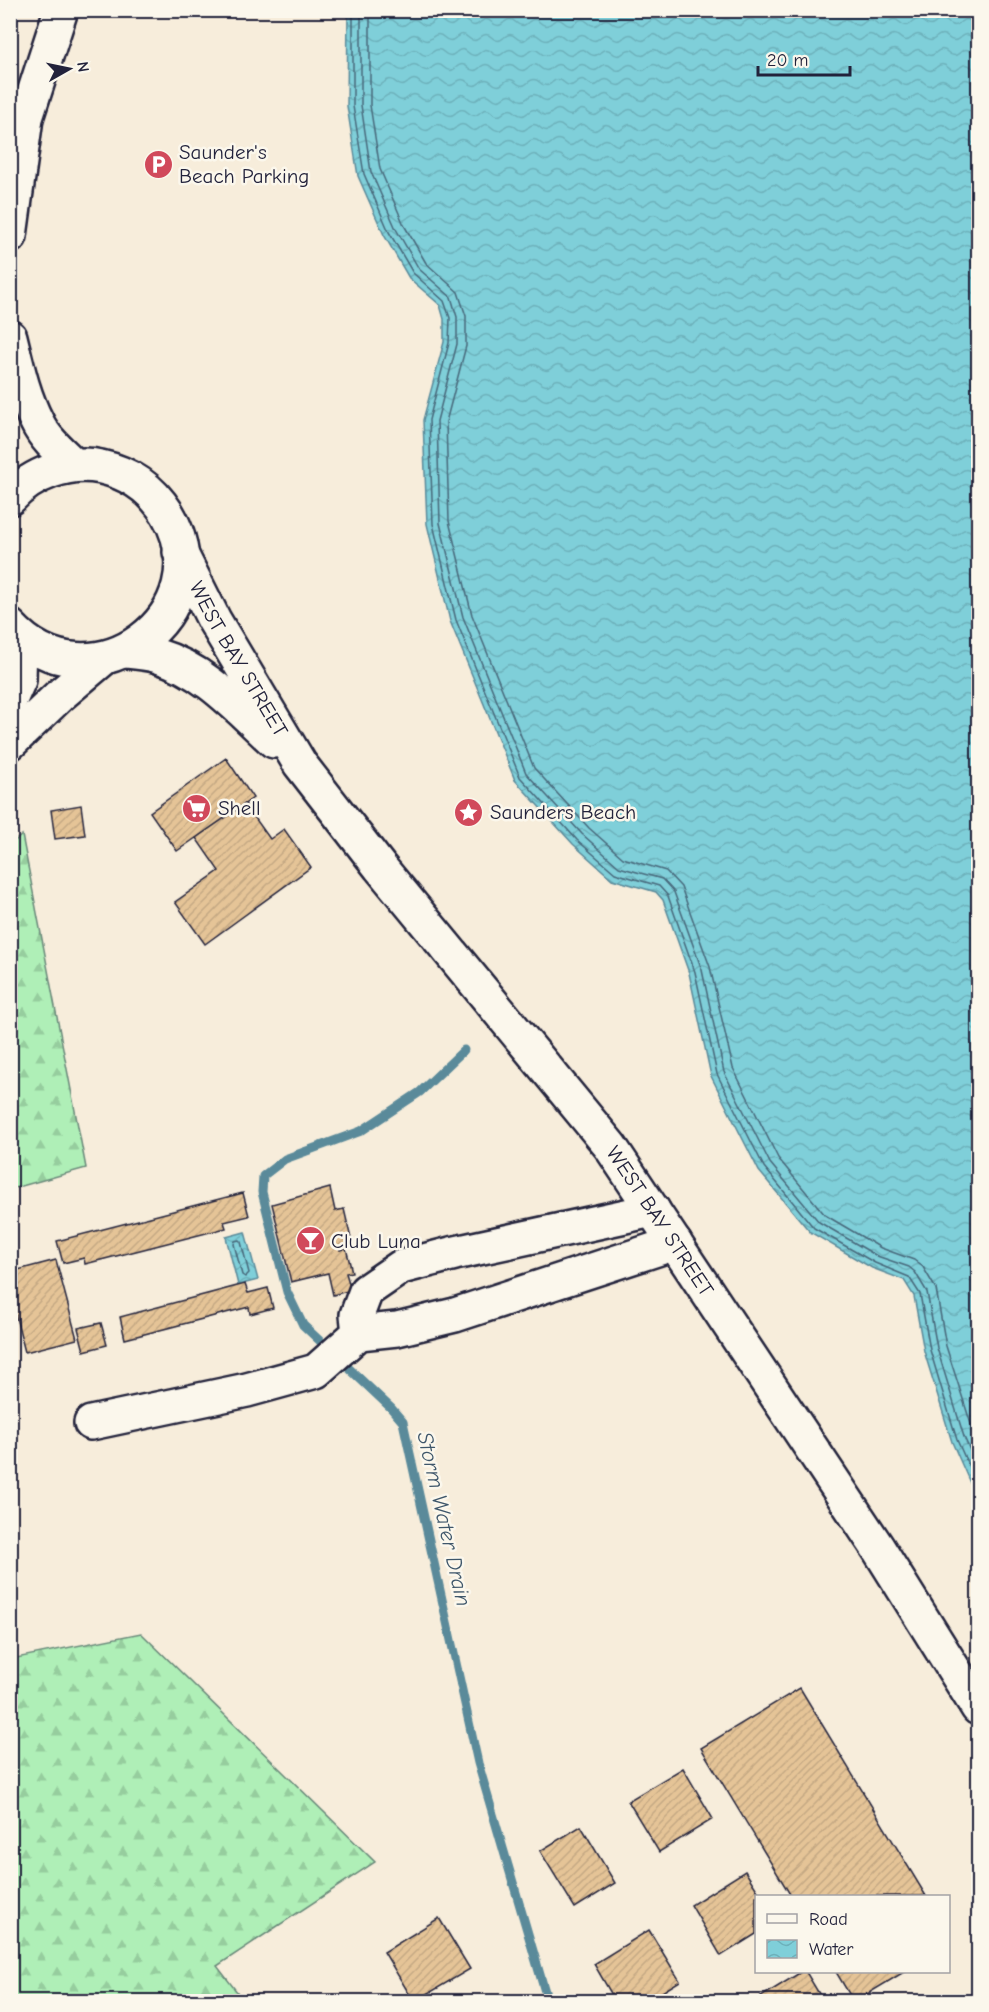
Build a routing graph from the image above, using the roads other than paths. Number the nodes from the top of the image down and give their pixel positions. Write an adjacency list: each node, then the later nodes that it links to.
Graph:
1 (61, 10): 2 (main road)
2 (10, 236)
3 (10, 337): 4 (main road)
4 (74, 465): 5 (main road, WEST BAY STREET); 6 (main road, WEST BAY STREET)
5 (10, 498)
6 (180, 552): 8 (main road, WEST BAY STREET); 11 (main road, WEST BAY STREET)
7 (15, 632): 8 (main road, WEST BAY STREET); 9 (main road)
8 (114, 655): 10 (main road); 11 (main road, WEST BAY STREET)
9 (10, 700)
10 (10, 743)
11 (300, 764): 12 (main road, WEST BAY STREET)
12 (653, 1210): 13 (main road, WEST BAY STREET); 14 (main road)
13 (675, 1243): 14 (main road); 16 (main road, WEST BAY STREET)
14 (352, 1338): 15 (main road)
15 (91, 1423)
16 (978, 1708)

